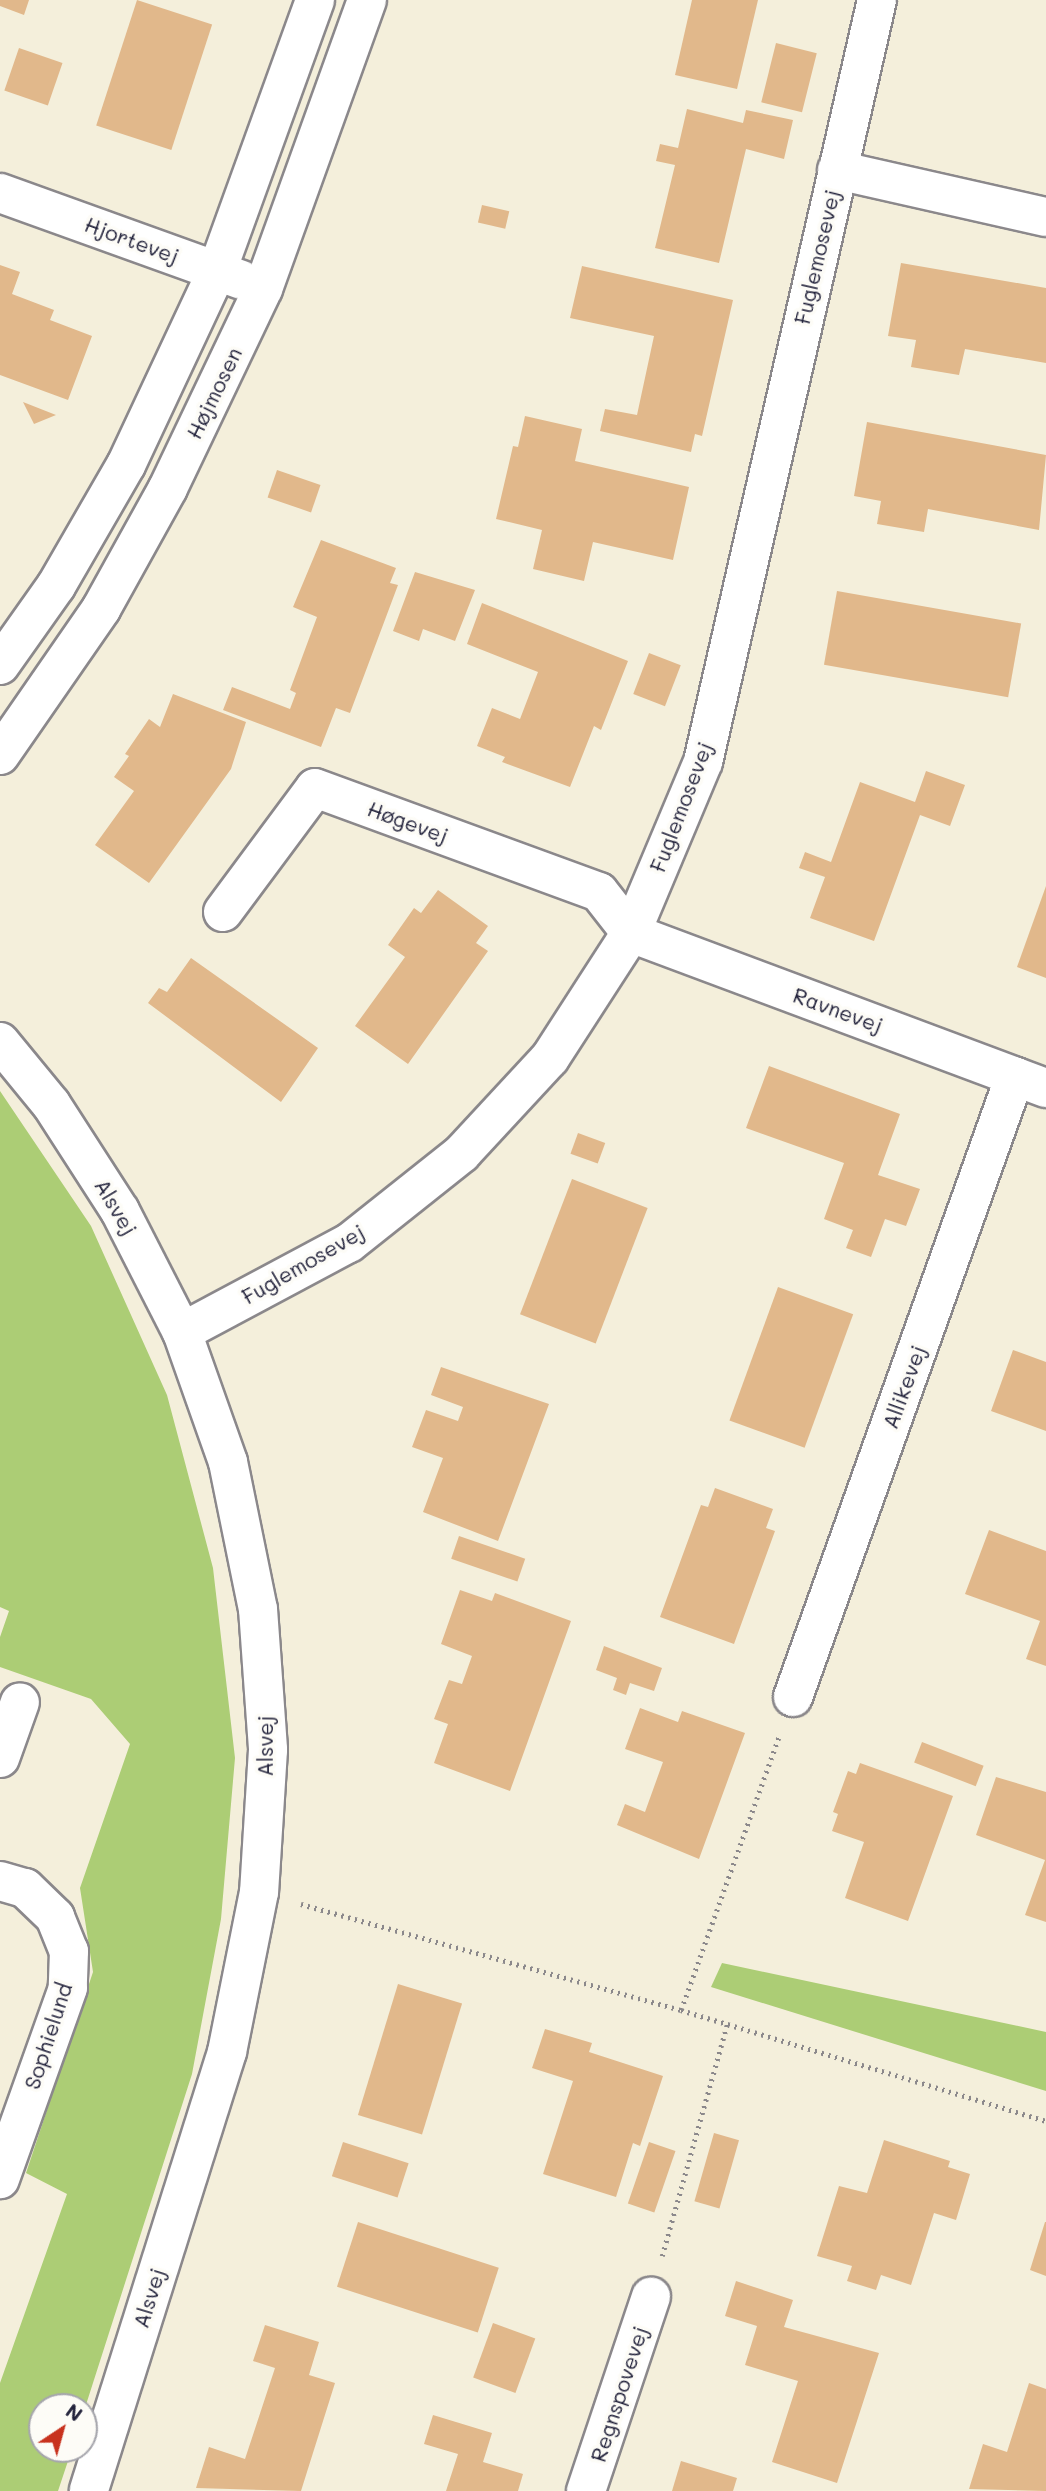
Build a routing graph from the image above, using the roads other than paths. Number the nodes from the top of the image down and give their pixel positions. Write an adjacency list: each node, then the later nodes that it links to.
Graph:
1 (316, 0): 7 (street)
2 (367, 0): 8 (street, Højmosen)
3 (877, 0): 4 (street, Fuglemosevej)
4 (837, 170): 6 (street); 12 (street, Fuglemosevej)
5 (0, 193): 7 (street, Hjortevej)
6 (1046, 217)
7 (217, 271): 8 (street, Hjortevej); 9 (street)
8 (263, 289): 10 (street, Højmosen)
9 (0, 665)
10 (0, 755)
11 (223, 912): 12 (street, Høgevej)
12 (631, 933): 14 (street, Ravnevej); 15 (street, Fuglemosevej)
13 (0, 1042): 15 (street, Alsvej)
14 (1031, 1082): 16 (street, Allikevej)
15 (182, 1332): 22 (street, Alsvej)
16 (793, 1697)
17 (20, 1702): 18 (street)
18 (0, 1758)
19 (0, 1881): 20 (street, Sophielund)
20 (0, 2179)
21 (651, 2297): 23 (street, Regnspovevej)
22 (89, 2491)
23 (586, 2491)

